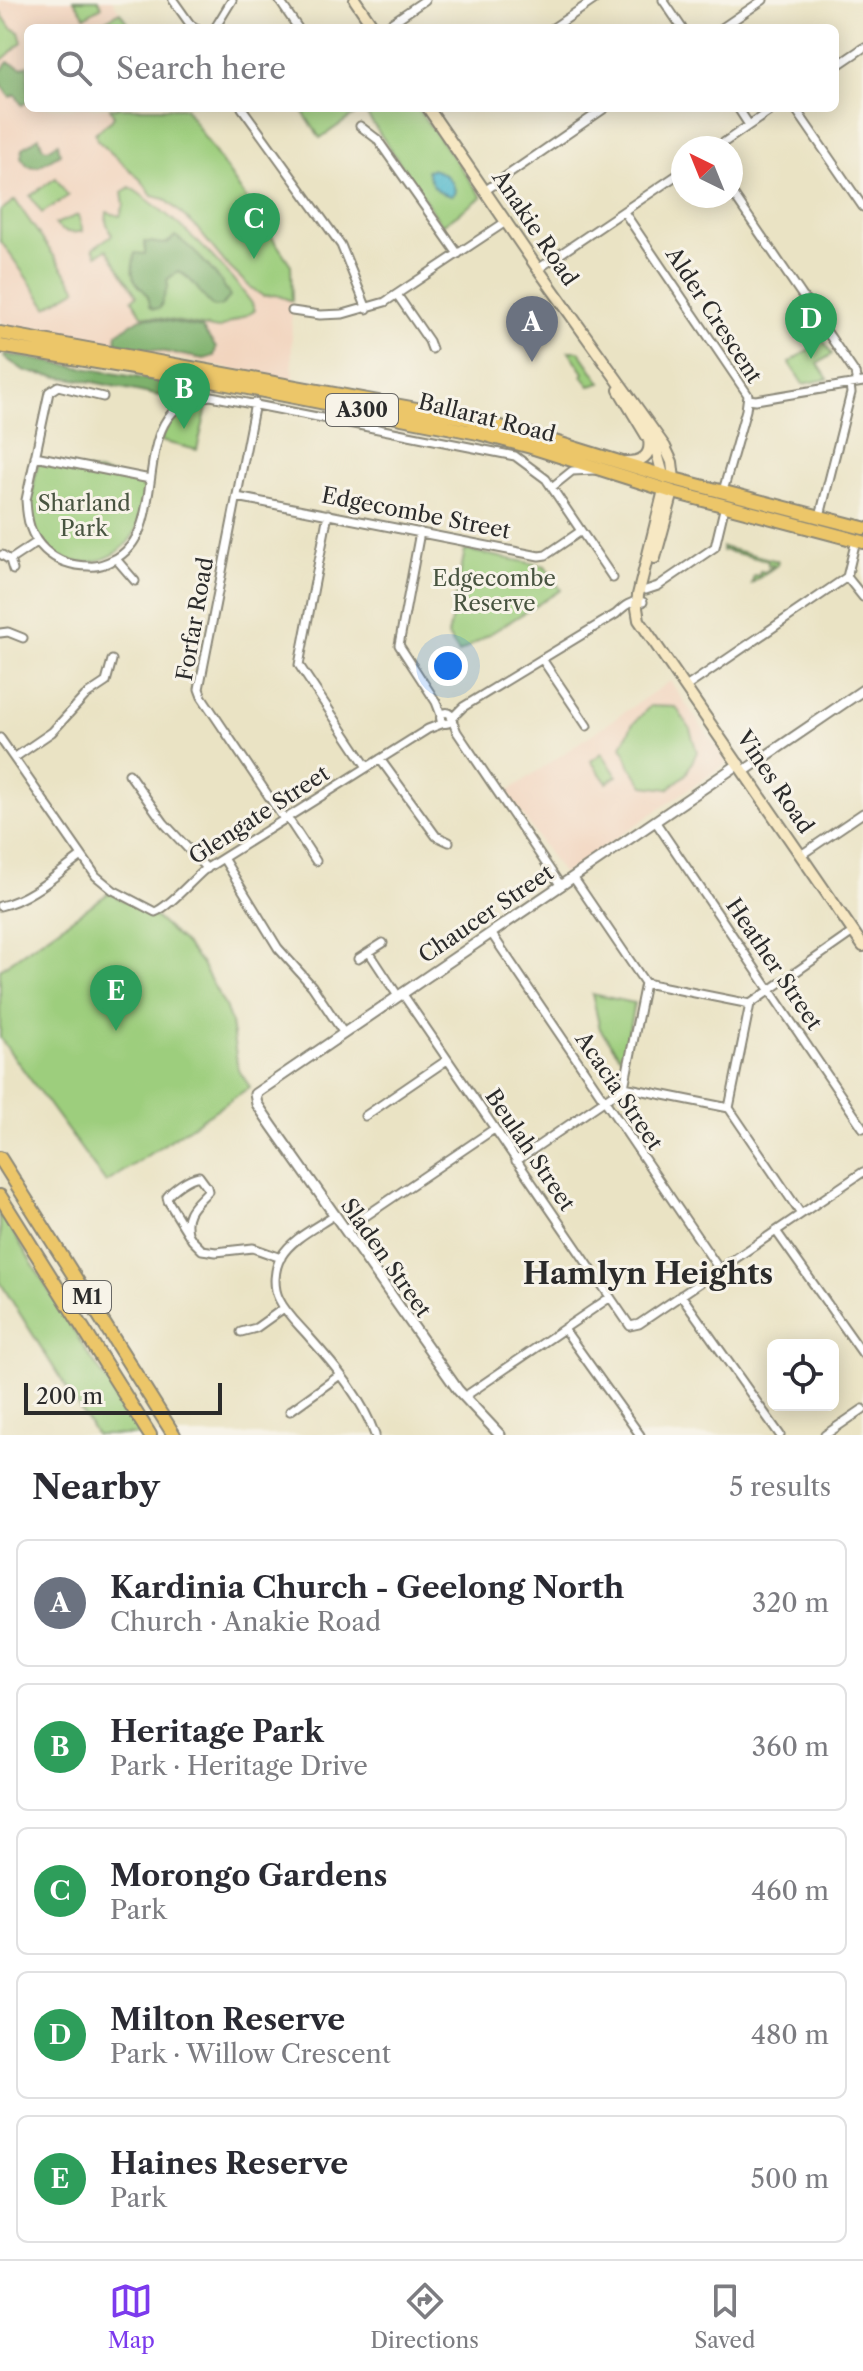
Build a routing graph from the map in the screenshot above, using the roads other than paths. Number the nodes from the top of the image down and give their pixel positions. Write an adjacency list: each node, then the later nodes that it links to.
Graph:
1 (173, 0): 9 (street)
2 (232, 0): 10 (street)
3 (279, 0): 11 (street)
4 (355, 0): 12 (main road)
5 (425, 0): 13 (street)
6 (594, 0): 14 (street)
7 (663, 0): 15 (street)
8 (763, 0): 16 (street)
9 (190, 24)
10 (217, 24)
11 (295, 24)
12 (371, 24)
13 (390, 24)
14 (559, 24)
15 (679, 24)
16 (728, 24)
17 (863, 48): 18 (street)
18 (839, 64)
19 (245, 112): 37 (street)
20 (433, 112): 29 (main road, Anakie Road)
21 (599, 112): 29 (street)
22 (741, 112): 25 (street)
23 (768, 112): 25 (street)
24 (798, 112): 30 (street)
25 (749, 125): 27 (street)
26 (360, 126): 34 (street)
27 (733, 136)
28 (671, 179): 32 (street)
29 (486, 190): 33 (main road, Anakie Road)
30 (863, 207)
31 (743, 208): 43 (street)
32 (624, 212): 35 (street); 45 (street, Alder Crescent)
33 (507, 221): 34 (street); 35 (main road, Anakie Road)
34 (458, 254): 36 (street)
35 (538, 269): 42 (main road, Anakie Road)
36 (398, 296): 37 (street); 41 (street)
37 (367, 309): 38 (street)
38 (292, 311)
39 (0, 333): 49 (highway, Ballarat Road / A300)
40 (0, 346): 50 (highway, Ballarat Road / A300)
41 (432, 349)
42 (609, 370): 47 (main road, Anakie Road); 51 (main road, Anakie Road)
43 (857, 383): 45 (street); 58 (street)
44 (103, 397): 48 (street)
45 (748, 399): 56 (street, Alder Crescent)
46 (255, 403): 52 (street, Ballarat Road); 53 (street, Ballarat Road); 55 (street, Forfar Road)
47 (649, 440): 49 (main road); 51 (main road, Anakie Road)
48 (35, 456): 52 (street); 63 (street)
49 (620, 463): 51 (highway, Ballarat Road / A300)
50 (596, 469): 53 (street); 54 (highway, Ballarat Road / A300)
51 (668, 477): 54 (highway, Anakie Road); 56 (highway, Ballarat Road / A300)
52 (150, 479): 65 (street)
53 (552, 487): 60 (street)
54 (669, 491): 56 (highway, Ballarat Road / A300); 71 (main road, Anakie Road); 73 (main road, Anakie Road)
55 (237, 497): 57 (street, Edgecombe Street); 89 (street, Forfar Road)
56 (724, 498): 58 (highway, Ballarat Road / A300); 62 (highway, Ballarat Road / A300); 71 (street, Alder Crescent)
57 (328, 514): 61 (street, Edgecombe Street); 85 (street)
58 (820, 516): 59 (highway, Ballarat Road / A300)
59 (863, 528)
60 (581, 531): 61 (street, Edgecombe Street); 69 (street)
61 (420, 532): 80 (street)
62 (859, 541): 68 (street)
63 (37, 542): 65 (street); 66 (street)
64 (2, 555): 66 (street)
65 (116, 559): 70 (street)
66 (10, 560): 67 (street)
67 (13, 570)
68 (847, 577): 72 (street); 78 (street)
69 (613, 578)
70 (135, 581)
71 (646, 590): 73 (main road, Anakie Road)
72 (863, 597)
73 (640, 604): 76 (street, Glengate Street); 78 (main road, Vines Road)
74 (0, 633): 75 (street)
75 (23, 638)
76 (542, 659): 80 (street, Glengate Street); 81 (street)
77 (112, 660): 83 (street)
78 (686, 687): 86 (main road, Vines Road)
79 (863, 690): 86 (street, Chaucer Street)
80 (446, 718): 84 (street, Glengate Street); 100 (street)
81 (587, 726)
82 (0, 738): 83 (street)
83 (14, 758): 95 (street)
84 (380, 759): 85 (street, Glengate Street); 91 (street)
85 (367, 767): 89 (street, Glengate Street)
86 (741, 768): 90 (street, Chaucer Street); 94 (main road, Vines Road)
87 (129, 774): 98 (street)
88 (863, 813): 94 (street)
89 (286, 818): 93 (street, Forfar Road); 96 (street, Glengate Street)
90 (655, 821): 99 (street, Chaucer Street); 108 (street, Heather Street)
91 (449, 842)
92 (317, 843): 93 (street)
93 (309, 848): 97 (street, Forfar Road)
94 (801, 855): 103 (main road, Vines Road)
95 (82, 856): 98 (street, Glengate Street); 101 (street)
96 (223, 858): 98 (street, Glengate Street); 111 (street)
97 (316, 861)
98 (207, 869)
99 (573, 877): 100 (street, Chaucer Street); 107 (street)
100 (561, 886): 102 (street, Chaucer Street)
101 (0, 906)
102 (491, 933): 109 (street, Chaucer Street); 115 (street, Acacia Street)
103 (859, 938): 108 (street)
104 (383, 943): 105 (street)
105 (369, 952): 106 (street); 109 (street, Beulah Street)
106 (358, 959)
107 (645, 983): 110 (street); 113 (street)
108 (769, 989): 110 (street); 118 (street, Heather Street)
109 (400, 995): 111 (street, Chaucer Street); 112 (street, Beulah Street)
110 (750, 1004): 116 (street)
111 (343, 1032): 114 (street, Chaucer Street)
112 (447, 1060): 117 (street); 119 (street, Beulah Street)
113 (624, 1087): 115 (street); 116 (street)
114 (255, 1094): 125 (street, Sladen Street)
115 (604, 1101): 121 (street); 130 (street, Acacia Street)
116 (729, 1108): 124 (street)
117 (365, 1116)
118 (863, 1128)
119 (494, 1129): 121 (street, Beulah Street); 126 (street)
120 (0, 1158): 142 (highway, M1)
121 (516, 1161): 132 (street, Beulah Street)
122 (863, 1172): 124 (street)
123 (0, 1196): 141 (highway, M1)
124 (801, 1214): 127 (street)
125 (334, 1215): 126 (street, Sladen Street); 129 (street)
126 (345, 1230): 138 (street, Sladen Street)
127 (776, 1231): 130 (street); 136 (street)
128 (188, 1233): 128 (street); 129 (street)
129 (281, 1258): 133 (street)
130 (719, 1269): 131 (street)
131 (681, 1295): 132 (street, Beulah Street); 146 (street)
132 (609, 1298): 134 (street)
133 (284, 1308): 135 (street); 137 (street)
134 (564, 1329): 138 (street); 145 (street)
135 (241, 1332)
136 (863, 1354)
137 (340, 1375): 140 (street); 143 (street)
138 (464, 1397): 144 (street, Sladen Street)
139 (863, 1409): 147 (street)
140 (290, 1411)
141 (150, 1435)
142 (174, 1435)
143 (375, 1435)
144 (500, 1435)
145 (640, 1435)
146 (780, 1435)
147 (825, 1435)

